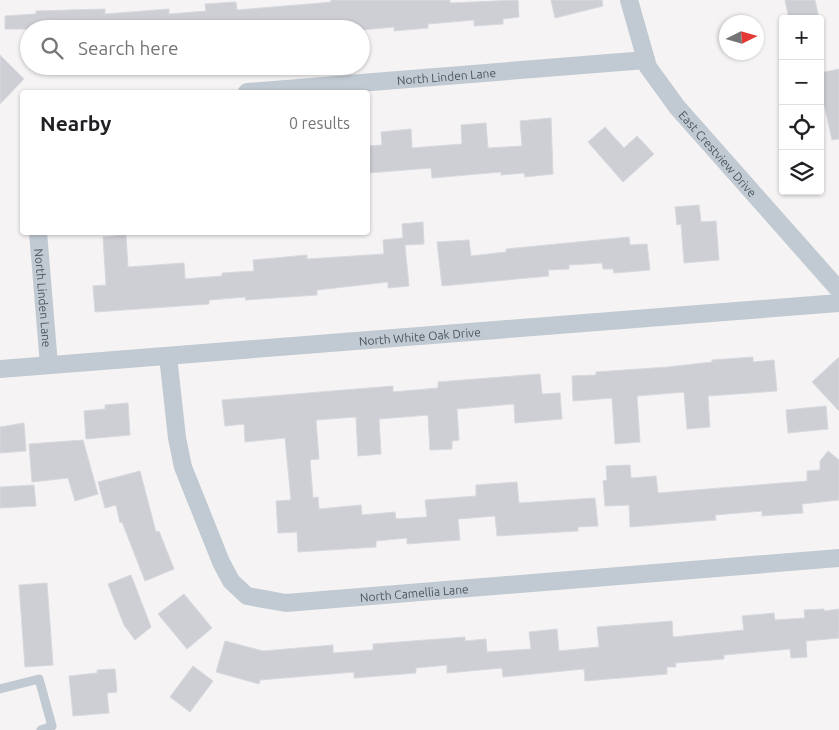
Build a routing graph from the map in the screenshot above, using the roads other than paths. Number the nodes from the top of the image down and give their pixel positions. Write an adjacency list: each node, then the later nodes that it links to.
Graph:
1 (629, 0): 2 (street, East Crestview Drive)
2 (646, 60): 3 (street, North Linden Lane); 5 (street, East Crestview Drive)
3 (272, 90)
4 (38, 235): 8 (street, North Linden Lane)
5 (839, 290)
6 (839, 303): 7 (street, North White Oak Drive)
7 (168, 356): 8 (street, North White Oak Drive); 10 (street, North Camellia Lane)
8 (49, 365): 9 (street, North White Oak Drive)
9 (0, 369)
10 (839, 558)
11 (0, 689): 12 (lane)
12 (41, 730)

